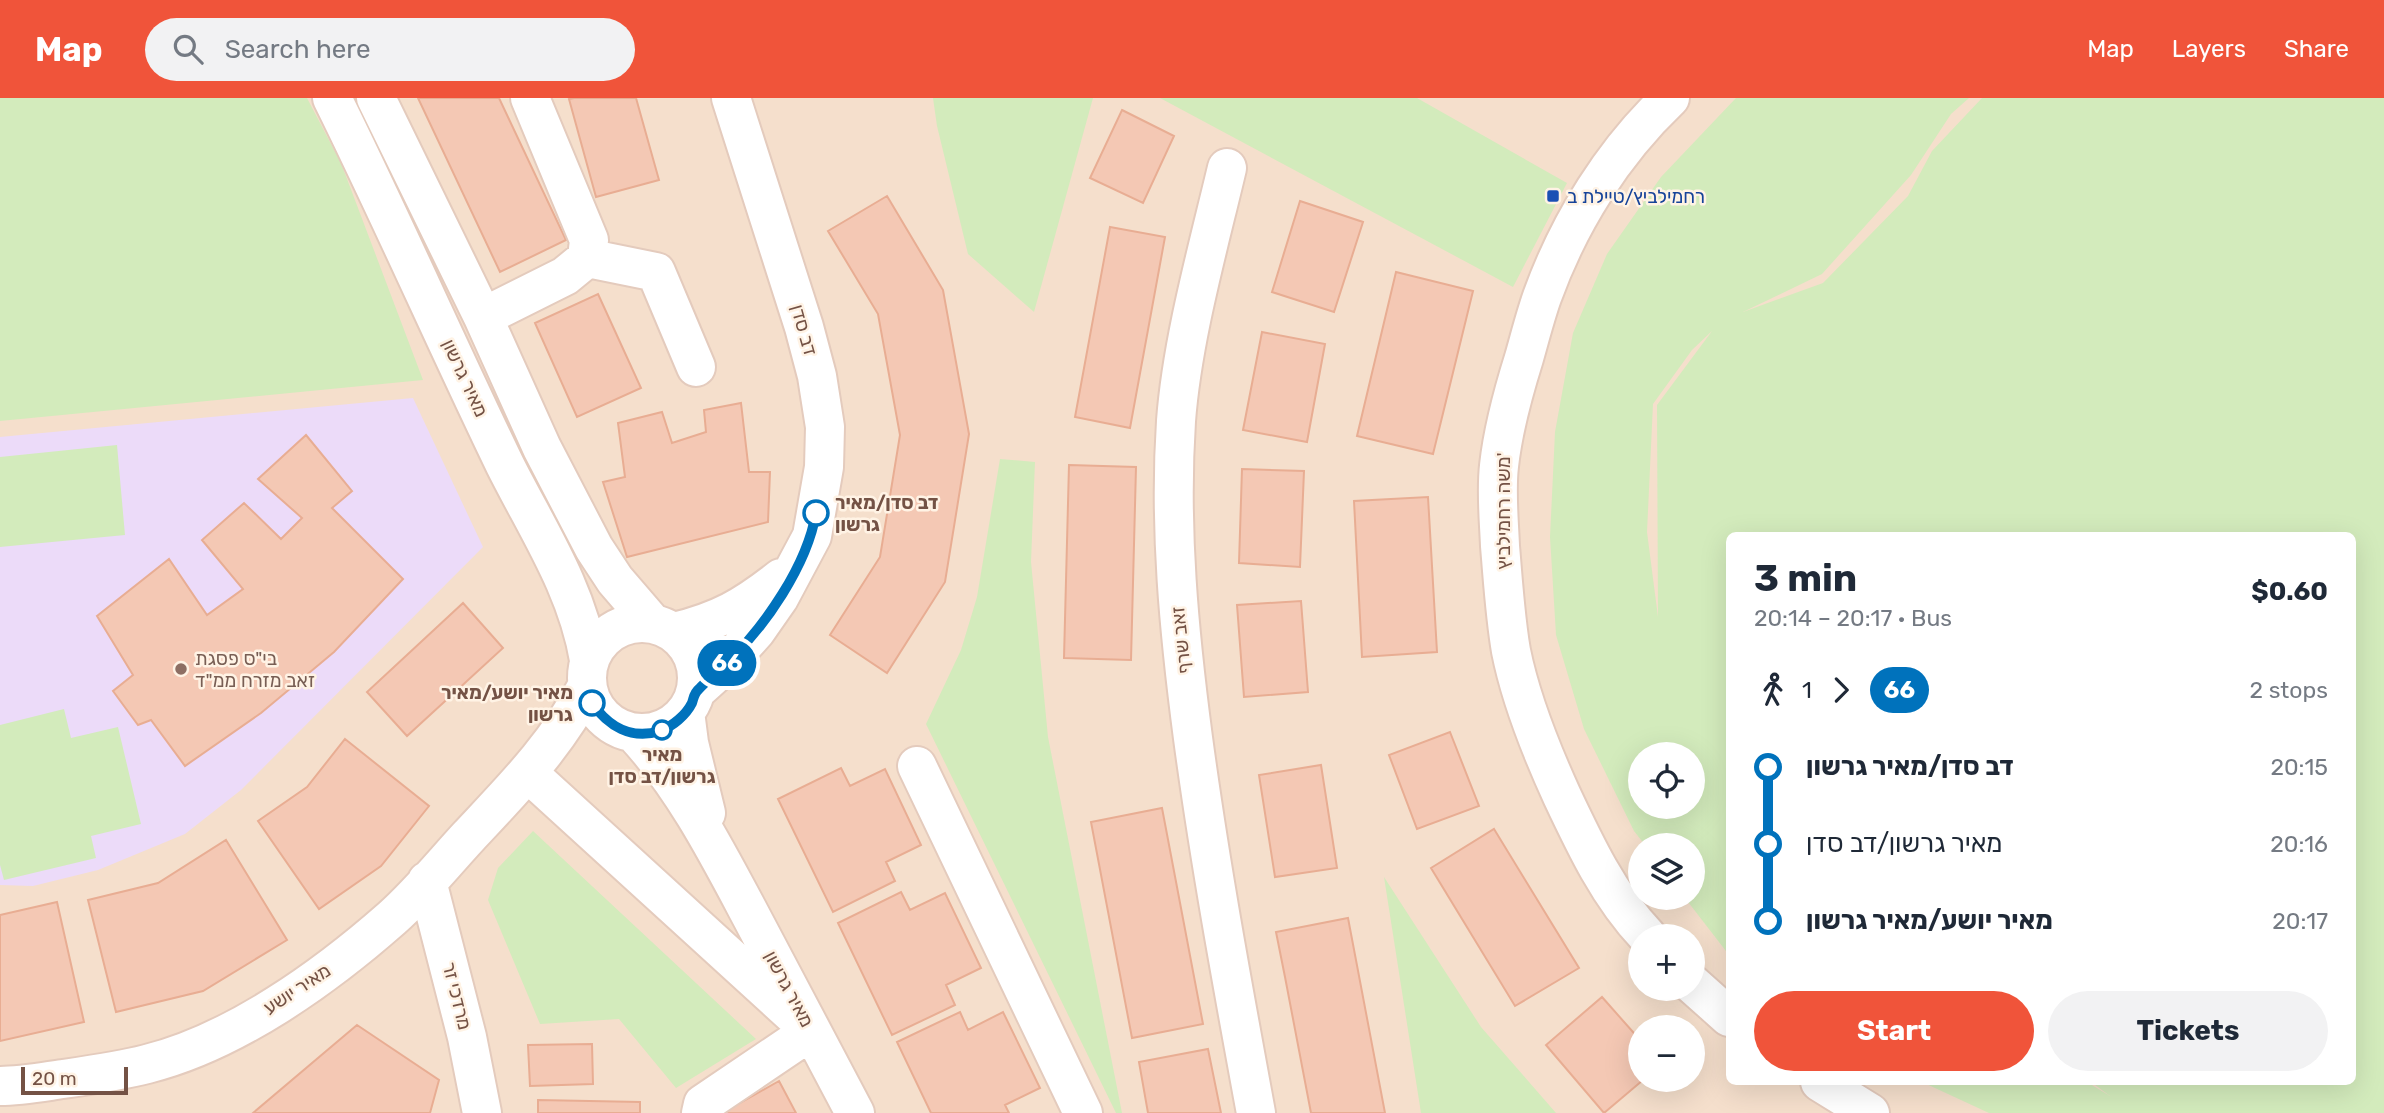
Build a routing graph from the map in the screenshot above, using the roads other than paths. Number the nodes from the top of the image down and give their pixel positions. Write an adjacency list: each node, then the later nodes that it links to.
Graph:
1 (332, 98): 12 (street, מאיר גרשון)
2 (376, 98): 8 (street)
3 (530, 98): 7 (street)
4 (731, 98): 10 (street, דב סדן)
5 (1670, 98): 19 (street, משה רחמילביץ')
6 (1227, 168): 29 (street, זאב שרף)
7 (587, 258): 8 (street); 9 (street)
8 (483, 317): 11 (street)
9 (696, 367)
10 (797, 566): 11 (street, דב סדן); 13 (street, דב סדן)
11 (663, 628): 12 (street); 13 (street)
12 (588, 673): 14 (street); 16 (street, מאיר יושע)
13 (691, 702): 14 (street); 17 (street, מאיר גרשון)
14 (624, 730): 16 (street, מאיר יושע); 17 (street, מאיר גרשון)
15 (917, 766): 28 (street)
16 (528, 774): 18 (street, מאיר יושע); 22 (street)
17 (723, 864): 22 (street, מאיר גרשון)
18 (427, 881): 24 (street, מאיר יושע); 25 (street, מרדכי זר)
19 (1638, 924)
20 (1705, 996): 21 (street)
21 (1726, 1014)
22 (811, 1031): 26 (street); 27 (street, מאיר גרשון)
23 (1826, 1085): 30 (street)
24 (0, 1086)
25 (482, 1113)
26 (701, 1113)
27 (855, 1113)
28 (1083, 1113)
29 (1256, 1113)
30 (1870, 1113)

